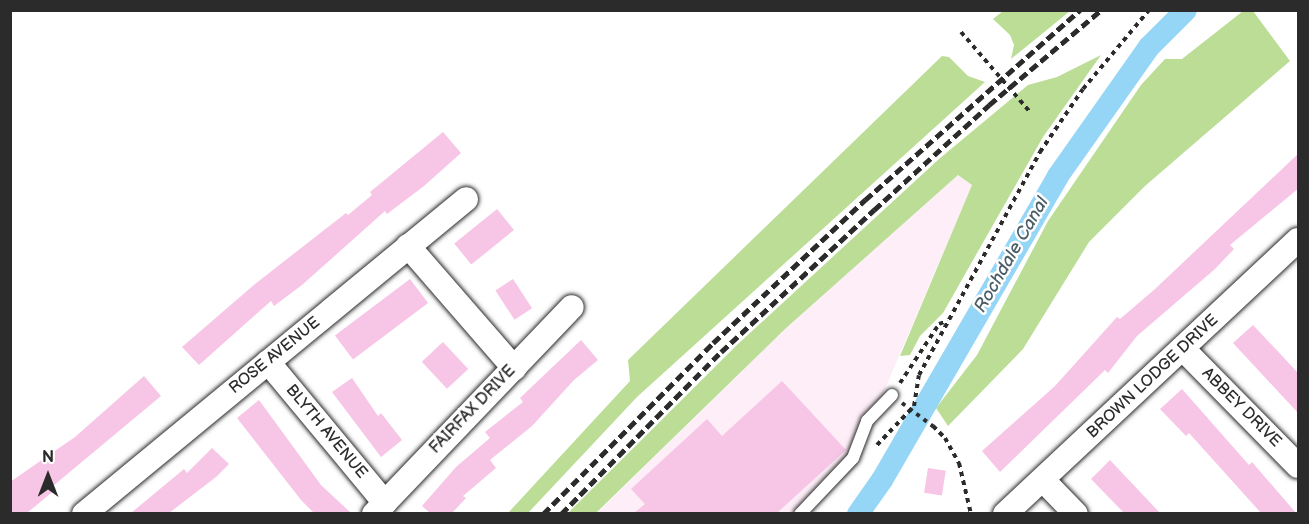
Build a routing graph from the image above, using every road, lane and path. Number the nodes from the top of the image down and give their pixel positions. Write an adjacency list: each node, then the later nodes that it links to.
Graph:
1 (1149, 10): 8 (path)
2 (961, 32): 3 (path)
3 (1030, 112)
4 (466, 199): 6 (street, ROSE AVENUE)
5 (1299, 240): 9 (street, BROWN LODGE DRIVE)
6 (408, 246): 10 (street, ROSE AVENUE); 11 (street)
7 (572, 307): 11 (street, FAIRFAX DRIVE)
8 (947, 321): 12 (path); 13 (path)
9 (1184, 349): 14 (street, ABBEY DRIVE); 15 (street, BROWN LODGE DRIVE)
10 (268, 362): 16 (street, BLYTH AVENUE); 17 (street, ROSE AVENUE)
11 (514, 368): 16 (street, FAIRFAX DRIVE)
12 (892, 395): 18 (lane); 19 (path, bridge)
13 (873, 450)
14 (1299, 466)
15 (1042, 480): 20 (street, BROWN LODGE DRIVE); 21 (street)
16 (380, 508)
17 (84, 513)
18 (800, 513)
19 (970, 513)
20 (1005, 513)
21 (1076, 513)

